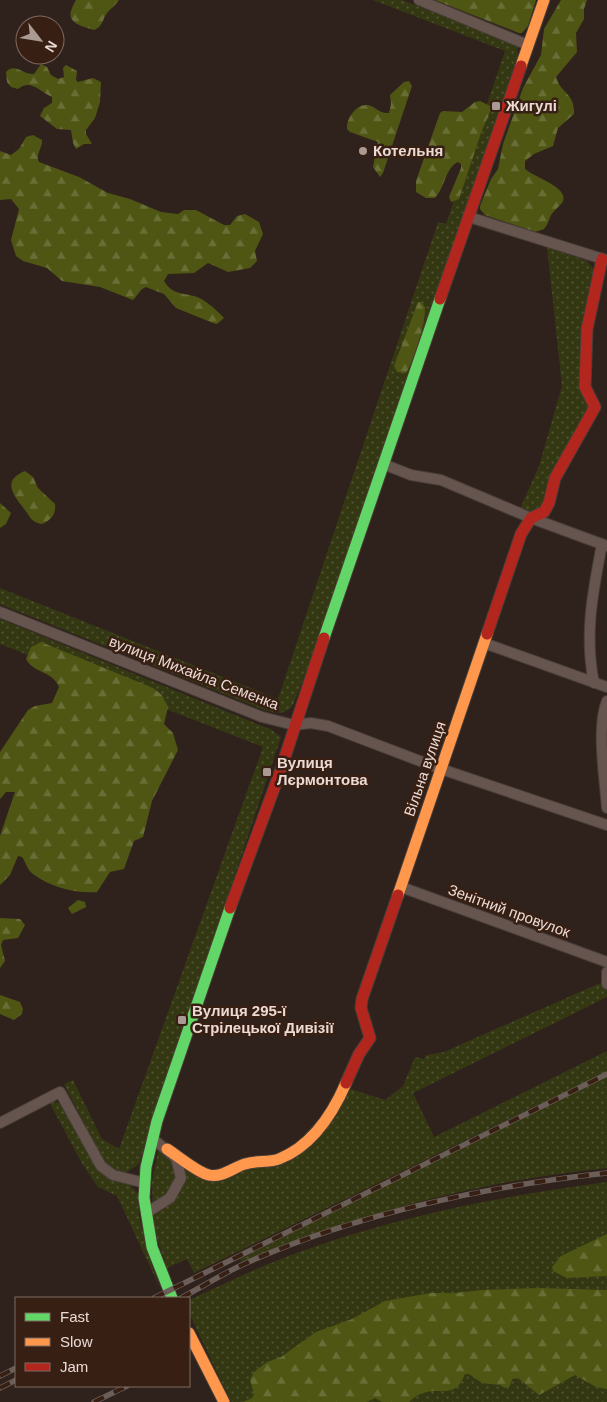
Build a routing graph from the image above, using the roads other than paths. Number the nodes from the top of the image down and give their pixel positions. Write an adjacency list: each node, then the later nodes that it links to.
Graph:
1 (419, 0): 3 (street)
2 (544, 0): 3 (street)
3 (528, 45): 4 (street)
4 (469, 217): 5 (street); 8 (street)
5 (604, 260): 6 (street)
6 (595, 407): 7 (street); 9 (street, Вільна вулиця)
7 (607, 408)
8 (383, 464): 9 (street); 16 (street)
9 (531, 518): 10 (street); 12 (street, Вільна вулиця)
10 (605, 545): 13 (street)
11 (0, 612): 16 (street, вулиця Михайла Семенка)
12 (484, 643): 13 (street); 17 (street, Вільна вулиця)
13 (594, 683): 14 (street)
14 (607, 687)
15 (607, 701): 18 (street)
16 (294, 725): 17 (street, вулиця Михайла Семенка); 25 (street)
17 (441, 769): 19 (street, вулиця Михайла Семенка); 20 (street, Вільна вулиця)
18 (607, 808)
19 (607, 825)
20 (400, 887): 21 (street, Зенітний провулок); 26 (street, Вільна вулиця)
21 (607, 962)
22 (607, 972): 23 (street)
23 (606, 984)
24 (0, 1123): 27 (street)
25 (152, 1138): 26 (street, Вільна вулиця); 27 (street)
26 (167, 1149): 28 (street, Вільна вулиця)
27 (144, 1182): 28 (street)
28 (146, 1213): 29 (street)
29 (170, 1294)
30 (190, 1335): 31 (street)
31 (224, 1402)

